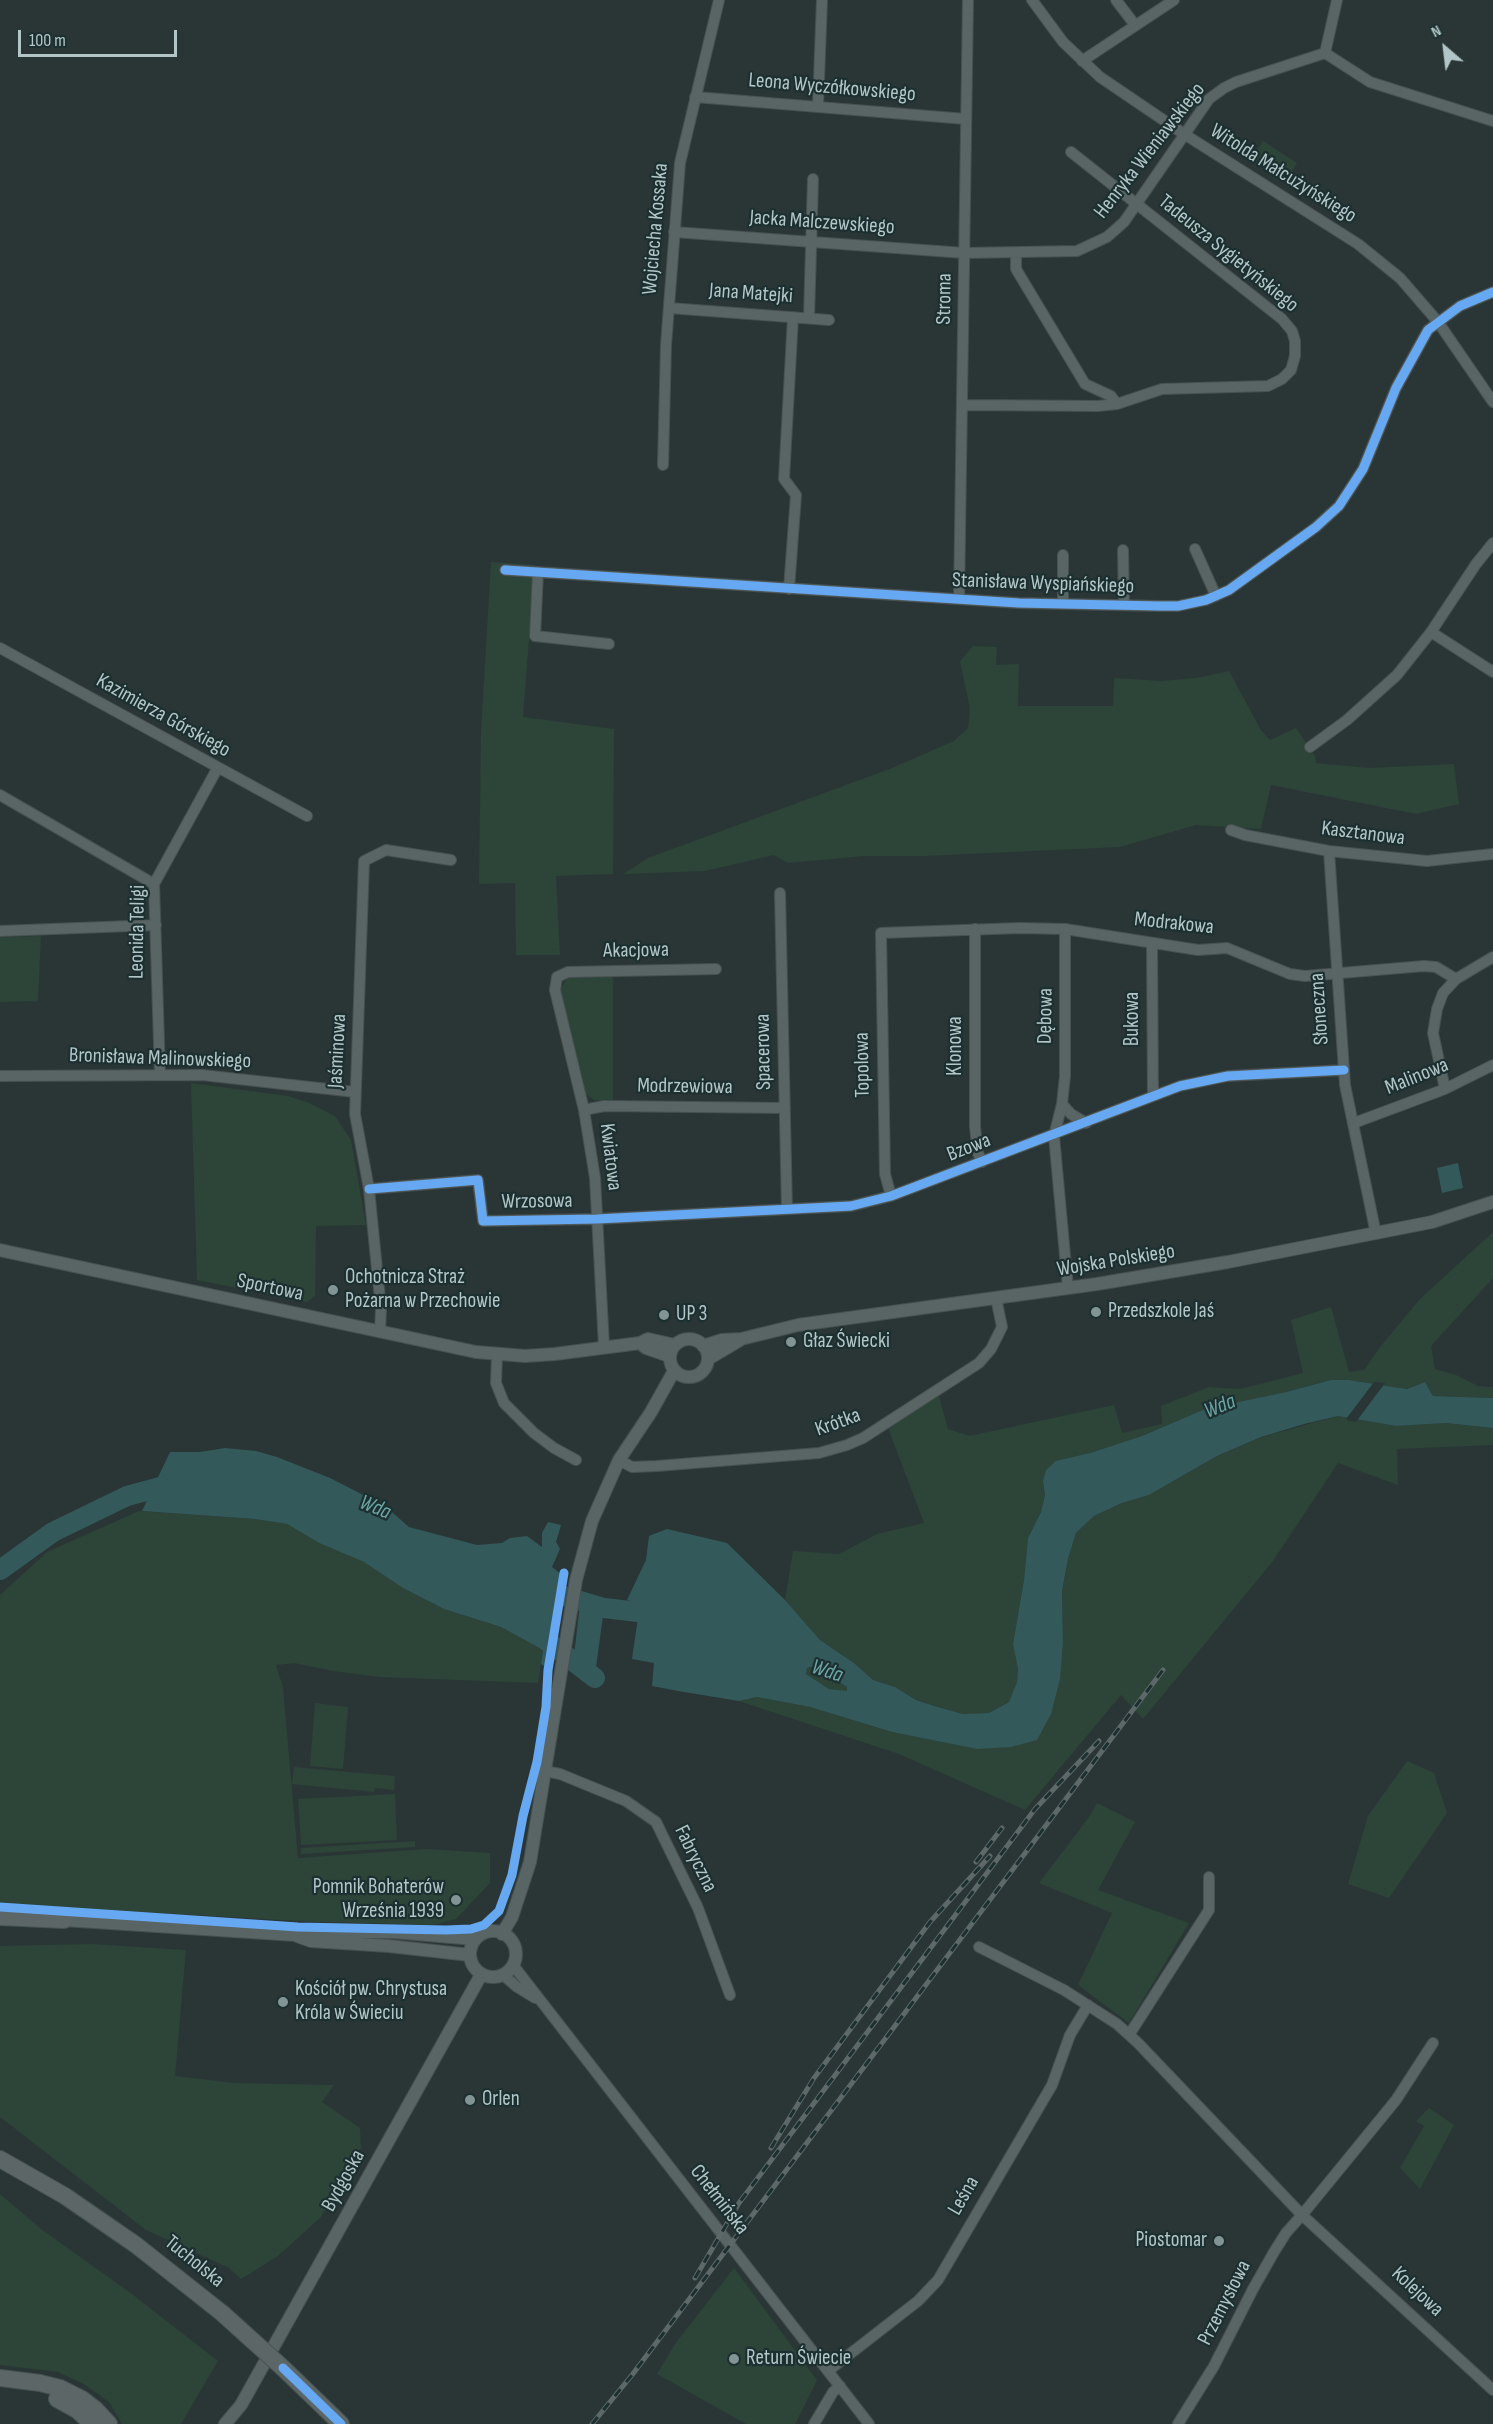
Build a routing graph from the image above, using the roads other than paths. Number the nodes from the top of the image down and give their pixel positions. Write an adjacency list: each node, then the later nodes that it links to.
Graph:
1 (719, 0): 11 (street, Wojciecha Kossaka)
2 (822, 0): 12 (street)
3 (968, 0): 13 (street, Stroma)
4 (1032, 0): 10 (street, Witolda Małcużyńskiego)
5 (1116, 0): 8 (street)
6 (1174, 0): 8 (street)
7 (1337, 0): 9 (street)
8 (1135, 25): 10 (street)
9 (1325, 53): 14 (street); 15 (street, Henryka Wieniawskiego)
10 (1082, 61): 15 (street, Witolda Małcużyńskiego)
11 (695, 97): 12 (street, Leona Wyczółkowskiego); 19 (street, Wojciecha Kossaka)
12 (818, 105): 13 (street, Leona Wyczółkowskiego)
13 (966, 119): 21 (street, Stroma)
14 (1493, 121)
15 (1184, 134): 18 (street, Henryka Wieniawskiego); 28 (street, Witolda Małcużyńskiego)
16 (1071, 152): 18 (street, Tadeusza Sygietyńskiego)
17 (813, 179): 20 (street)
18 (1137, 204): 22 (street, Henryka Wieniawskiego); 30 (street, Tadeusza Sygietyńskiego)
19 (674, 232): 20 (street, Jacka Malczewskiego); 24 (street, Wojciecha Kossaka)
20 (812, 242): 21 (street, Jacka Malczewskiego); 26 (street)
21 (966, 253): 22 (street, Henryka Wieniawskiego); 31 (street, Stroma)
22 (1016, 253): 30 (street)
23 (1493, 292): 28 (street, Stanisława Wyspiańskiego)
24 (669, 308): 25 (street, Jana Matejki); 32 (street, Wojciecha Kossaka)
25 (793, 317): 26 (street, Jana Matejki); 39 (street)
26 (809, 318): 27 (street, Jana Matejki)
27 (829, 320)
28 (1438, 322): 29 (street, Witolda Małcużyńskiego); 40 (street, Stanisława Wyspiańskiego)
29 (1493, 402)
30 (1117, 404): 31 (street, Tadeusza Sygietyńskiego)
31 (963, 405): 41 (street, Stroma)
32 (663, 465)
33 (1493, 543): 44 (street)
34 (1195, 549): 40 (street)
35 (1124, 550): 43 (street)
36 (1063, 555): 42 (street)
37 (505, 570): 38 (street, Stanisława Wyspiańskiego)
38 (538, 572): 39 (street, Stanisława Wyspiańskiego); 45 (street)
39 (789, 589): 41 (street, Stanisława Wyspiańskiego)
40 (1216, 597): 43 (street, Stanisława Wyspiańskiego)
41 (959, 599): 42 (street, Stanisława Wyspiańskiego)
42 (1063, 604): 43 (street, Stanisława Wyspiańskiego)
43 (1124, 605)
44 (1431, 632): 47 (street); 48 (street)
45 (609, 644)
46 (0, 648): 49 (street, Kazimierza Górskiego)
47 (1493, 672)
48 (1310, 747)
49 (217, 769): 51 (street, Kazimierza Górskiego); 56 (street, Leonida Teligi)
50 (0, 795): 56 (street)
51 (308, 816)
52 (1230, 830): 53 (street, Kasztanowa)
53 (1329, 851): 54 (street, Kasztanowa); 66 (street, Słoneczna)
54 (1493, 854)
55 (451, 860): 74 (street, Jaśminowa)
56 (154, 884): 58 (street, Leonida Teligi)
57 (780, 893): 77 (street, Spacerowa)
58 (156, 925): 61 (street); 71 (street, Leonida Teligi)
59 (975, 929): 60 (street, Modrakowa); 62 (street, Modrakowa); 82 (street, Klonowa)
60 (1065, 929): 63 (street, Modrakowa); 76 (street, Dębowa)
61 (0, 931)
62 (880, 933): 84 (street, Topolowa)
63 (1152, 943): 66 (street, Modrakowa); 75 (street, Bukowa)
64 (1493, 957): 68 (street)
65 (716, 969): 67 (street, Akacjowa)
66 (1338, 973): 68 (street, Modrakowa); 70 (street, Słoneczna)
67 (557, 977): 78 (street, Kwiatowa)
68 (1456, 979): 73 (street)
69 (1493, 1065): 73 (street, Malinowa)
70 (1344, 1070): 75 (street, Bzowa); 80 (street, Słoneczna)
71 (160, 1075): 72 (street, Bronisława Malinowskiego); 74 (street, Bronisława Malinowskiego)
72 (0, 1076)
73 (1445, 1089): 80 (street, Malinowa)
74 (355, 1092): 83 (street, Jaśminowa)
75 (1152, 1096): 79 (street, Bzowa)
76 (1062, 1104): 79 (street); 81 (street, Dębowa)
77 (785, 1108): 78 (street, Modrzewiowa); 86 (street, Spacerowa)
78 (584, 1110): 87 (street, Kwiatowa)
79 (1086, 1123): 81 (street, Bzowa)
80 (1354, 1123): 88 (street, Słoneczna)
81 (1054, 1136): 82 (street, Bzowa); 90 (street, Dębowa)
82 (982, 1162): 84 (street, Bzowa)
83 (369, 1189): 87 (street, Wrzosowa); 92 (street, Jaśminowa)
84 (891, 1196): 86 (street, Bzowa)
85 (1493, 1202): 88 (street, Wojska Polskiego)
86 (787, 1209): 87 (street, Bzowa)
87 (597, 1219): 94 (street, Kwiatowa)
88 (1376, 1234): 90 (street, Wojska Polskiego)
89 (0, 1250): 92 (street, Sportowa)
90 (1068, 1288): 91 (street, Wojska Polskiego)
91 (996, 1298): 93 (street, Wojska Polskiego); 101 (street, Krótka)
92 (380, 1331): 97 (street, Sportowa)
93 (741, 1339): 95 (street, Wojska Polskiego); 98 (street, Wojska Polskiego)
94 (604, 1346): 96 (street, Sportowa); 97 (street, Sportowa)
95 (703, 1346): 96 (street); 98 (street)
96 (672, 1351): 99 (street)
97 (496, 1354): 100 (street)
98 (708, 1359): 99 (street)
99 (679, 1374): 101 (street)
100 (576, 1460)
101 (620, 1460): 102 (street)
102 (545, 1772): 106 (street); 114 (street, Fabryczna)
103 (1209, 1877): 117 (street)
104 (0, 1917): 105 (main road)
105 (64, 1920): 107 (street)
106 (502, 1934): 108 (street); 111 (street)
107 (296, 1935): 108 (street); 110 (street)
108 (475, 1939): 110 (street)
109 (979, 1947): 116 (street)
110 (470, 1955): 112 (street)
111 (513, 1965): 113 (street); 115 (street, Chełmińska)
112 (482, 1975): 113 (street); 129 (street, Bydgoska)
113 (503, 1975): 115 (street, Chełmińska)
114 (729, 1995)
115 (538, 2000): 124 (street, Chełmińska)
116 (1088, 2006): 117 (street); 124 (street, Leśna)
117 (1129, 2035): 123 (street)
118 (1433, 2043): 123 (street, Przemysłowa)
119 (0, 2147): 122 (main road)
120 (0, 2159): 122 (main road, Tucholska)
121 (0, 2174): 122 (main road)
122 (36, 2178): 134 (main road, Tucholska, bridge)
123 (1302, 2215): 128 (street, Kolejowa); 137 (street, Przemysłowa)
124 (828, 2371): 126 (street, Chełmińska)
125 (0, 2378): 131 (main road)
126 (840, 2386): 135 (street); 136 (street, Chełmińska)
127 (0, 2389): 130 (main road)
128 (1493, 2390)
129 (241, 2405): 132 (street, Bydgoska); 133 (street, Bydgoska)
130 (92, 2424)
131 (109, 2424)
132 (225, 2424)
133 (236, 2424)
134 (341, 2424)
135 (814, 2424)
136 (869, 2424)
137 (1178, 2424)

